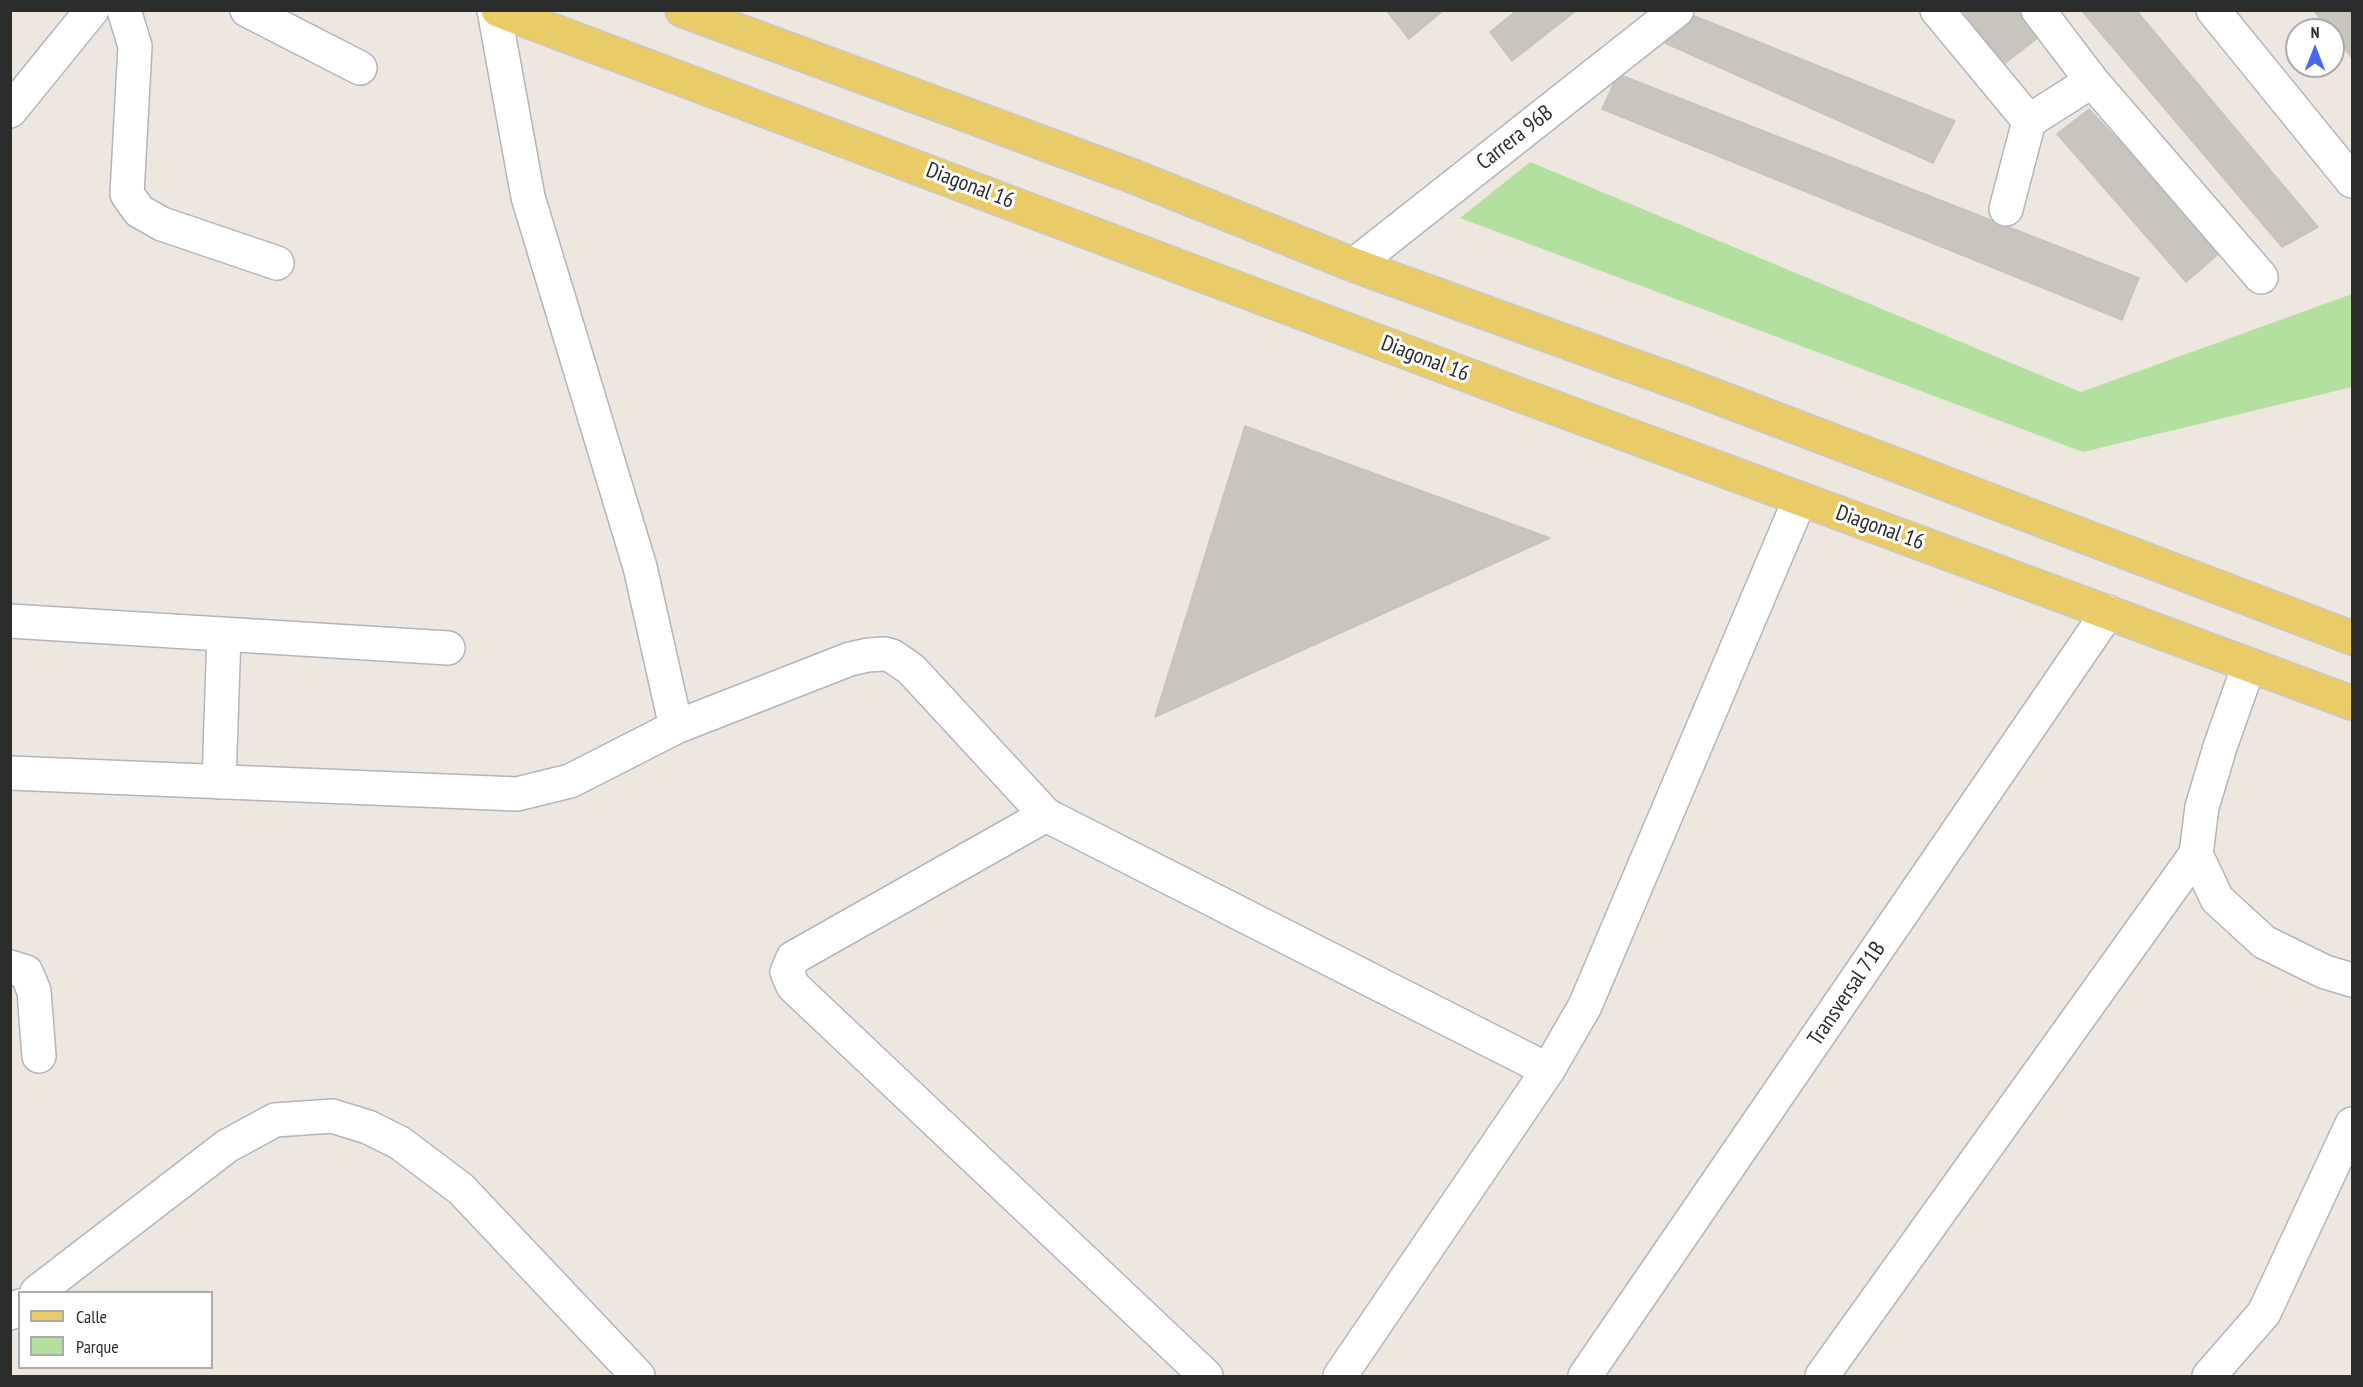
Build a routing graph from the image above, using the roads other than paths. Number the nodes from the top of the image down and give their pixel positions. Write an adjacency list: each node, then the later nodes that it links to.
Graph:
1 (92, 10): 12 (street)
2 (124, 10): 16 (street)
3 (247, 10): 10 (street)
4 (496, 10): 19 (main road, Diagonal 16); 27 (street)
5 (682, 10): 17 (main road)
6 (1677, 10): 17 (street, Carrera 96B)
7 (1937, 10): 13 (street)
8 (2038, 10): 11 (street)
9 (2213, 10): 14 (street)
10 (360, 68)
11 (2092, 81): 13 (street); 18 (street)
12 (10, 111)
13 (2029, 121): 15 (street)
14 (2352, 181)
15 (2006, 209)
16 (277, 263)
17 (1354, 266): 23 (main road)
18 (2261, 277)
19 (1800, 499): 20 (main road, Diagonal 16); 35 (street)
20 (2108, 612): 25 (main road, Diagonal 16); 41 (street, Transversal 71B)
21 (10, 621): 22 (street)
22 (225, 634): 24 (street); 29 (street)
23 (2352, 638)
24 (448, 648)
25 (2249, 665): 26 (main road, Diagonal 16); 31 (street)
26 (2352, 704)
27 (676, 727): 29 (street); 30 (street)
28 (10, 773): 29 (street)
29 (219, 782)
30 (1046, 815): 35 (street); 39 (street)
31 (2196, 854): 33 (street); 42 (street)
32 (10, 967): 34 (street)
33 (2352, 980)
34 (39, 1056)
35 (1548, 1070): 40 (street)
36 (2352, 1124): 43 (street)
37 (41, 1291): 38 (street)
38 (638, 1377)
39 (1206, 1377)
40 (1340, 1377)
41 (1586, 1377)
42 (1822, 1377)
43 (2209, 1377)

